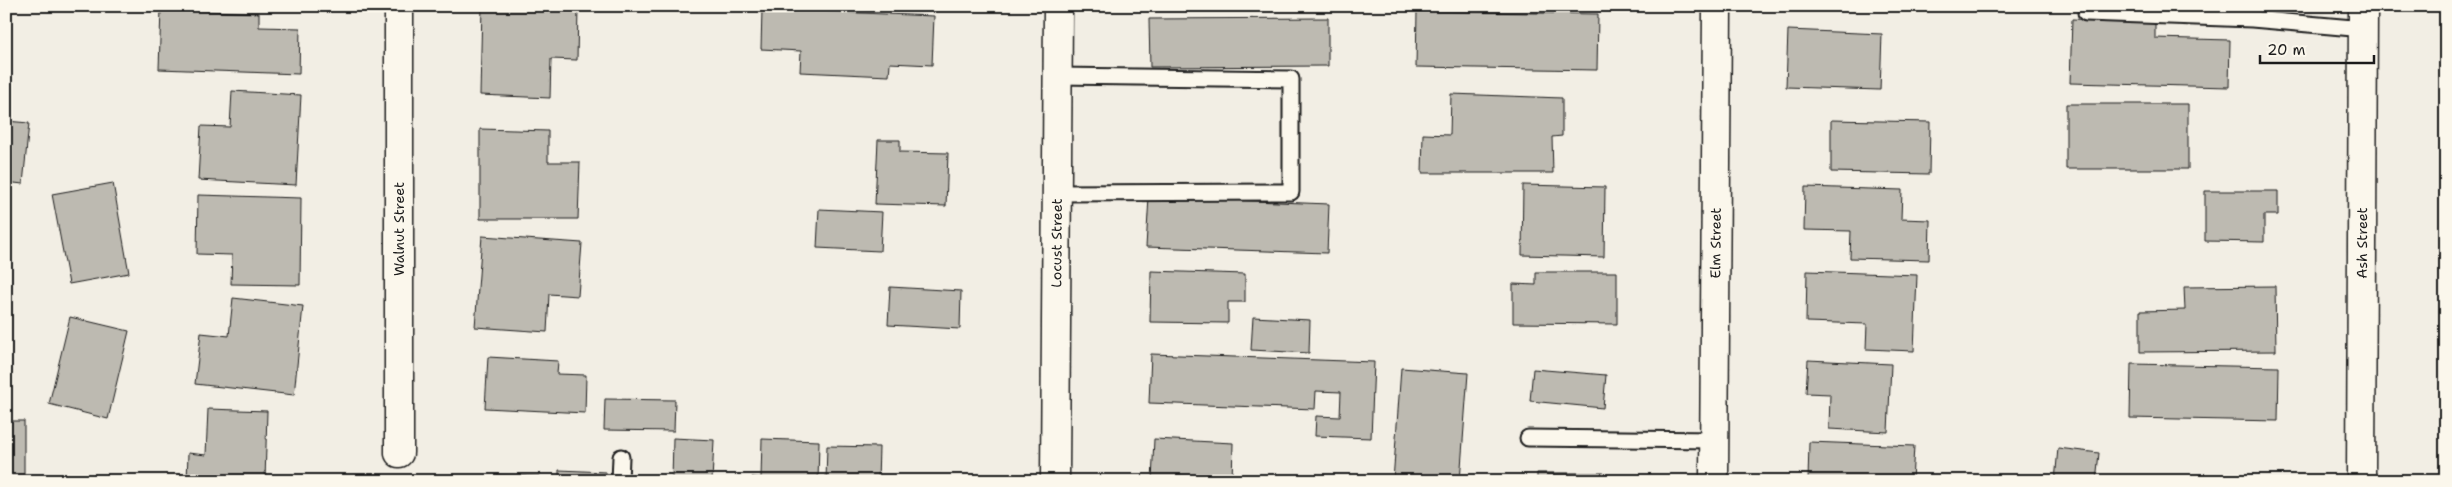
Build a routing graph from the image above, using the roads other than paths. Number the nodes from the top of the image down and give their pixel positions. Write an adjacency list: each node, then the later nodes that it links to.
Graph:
1 (399, 6): 10 (street, Walnut Street)
2 (1058, 6): 6 (street, Locust Street)
3 (1717, 6): 9 (street, Elm Street)
4 (2086, 14): 5 (lane)
5 (2364, 17): 15 (street, Ash Street)
6 (1058, 76): 7 (street, Locust Street); 7 (lane)
7 (1057, 193): 13 (street, Locust Street)
8 (1528, 438): 9 (lane)
9 (1715, 440): 14 (street, Elm Street)
10 (399, 453)
11 (621, 457): 12 (lane)
12 (620, 481)
13 (1056, 481)
14 (1714, 481)
15 (2361, 481)

